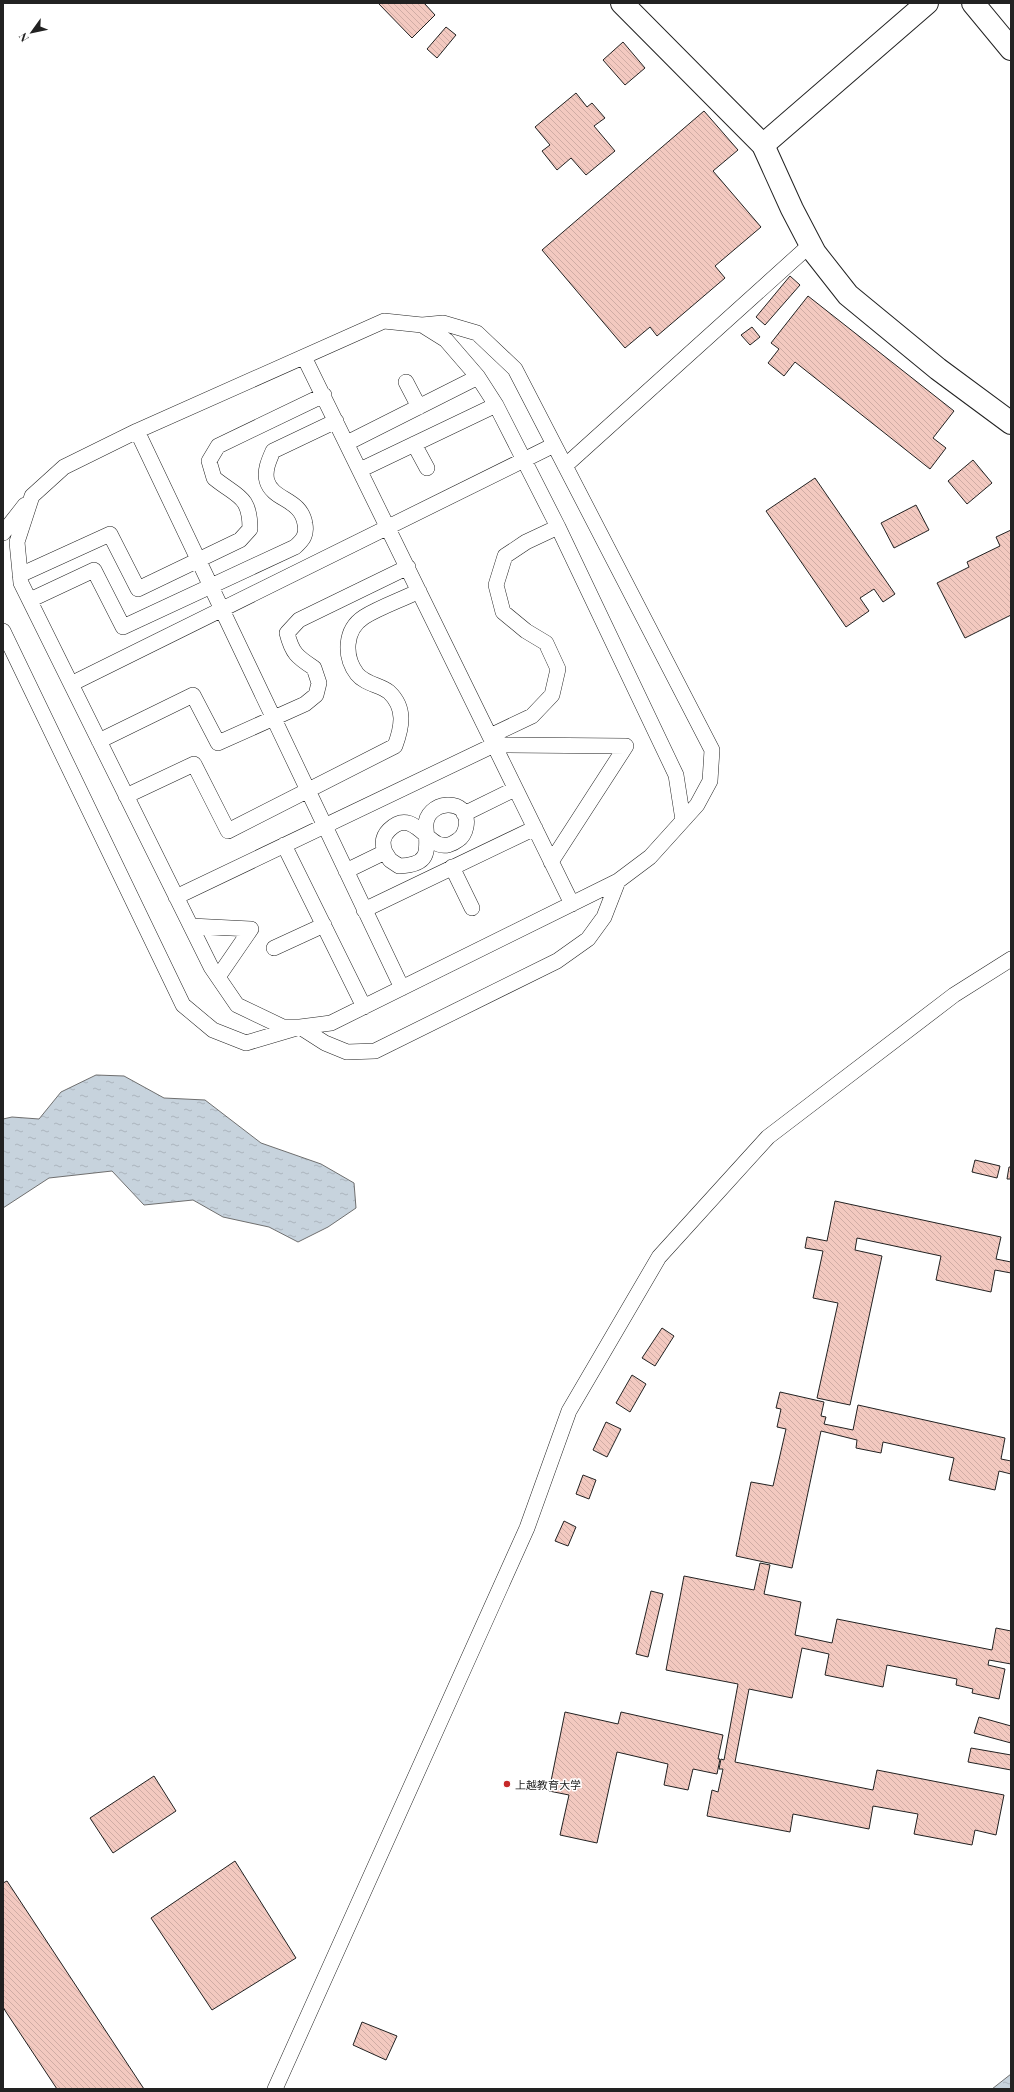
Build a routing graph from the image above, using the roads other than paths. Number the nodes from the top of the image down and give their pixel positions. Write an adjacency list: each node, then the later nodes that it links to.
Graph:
1 (622, 3): 5 (street)
2 (927, 3): 5 (street)
3 (973, 3): 4 (street)
4 (1011, 49)
5 (762, 145): 6 (street)
6 (810, 245): 15 (street); 21 (lane)
7 (422, 325): 8 (lane); 9 (lane); 19 (lane)
8 (304, 357): 11 (lane); 16 (lane)
9 (478, 377): 12 (lane); 13 (lane)
10 (406, 382): 13 (lane)
11 (324, 395): 14 (lane); 28 (lane)
12 (496, 405): 18 (lane); 20 (lane)
13 (419, 407): 17 (lane)
14 (336, 421): 17 (lane); 31 (lane)
15 (1011, 423)
16 (137, 431): 24 (lane); 28 (lane)
17 (347, 442): 23 (lane)
18 (414, 444): 22 (lane); 23 (lane)
19 (554, 445): 20 (lane); 21 (lane)
20 (524, 460): 25 (lane); 26 (lane)
21 (565, 466): 44 (lane)
22 (427, 468)
23 (360, 470): 25 (lane)
24 (32, 496): 27 (lane); 30 (lane)
25 (388, 527): 29 (lane); 34 (lane)
26 (558, 527): 38 (lane); 44 (lane)
27 (3, 533)
28 (197, 561): 30 (lane); 31 (lane)
29 (408, 568): 32 (lane); 37 (lane)
30 (20, 575): 33 (lane)
31 (210, 588): 33 (lane); 34 (lane)
32 (419, 591): 38 (lane); 41 (lane)
33 (30, 600): 36 (lane)
34 (220, 610): 36 (lane); 37 (lane)
35 (3, 631): 65 (lane)
36 (71, 684): 39 (lane)
37 (273, 718): 39 (lane); 41 (lane)
38 (492, 740): 40 (lane); 45 (lane); 50 (lane)
39 (99, 741): 42 (lane)
40 (516, 789): 43 (lane); 46 (lane)
41 (308, 792): 42 (lane); 45 (lane)
42 (126, 796): 54 (lane)
43 (464, 814): 47 (lane); 47 (lane)
44 (683, 820): 53 (lane)
45 (324, 825): 48 (lane); 52 (lane)
46 (535, 828): 50 (lane); 51 (lane)
47 (427, 836): 49 (lane); 49 (lane)
48 (284, 845): 54 (lane); 58 (lane)
49 (385, 852): 52 (lane)
50 (551, 862): 55 (lane)
51 (452, 867): 56 (lane); 57 (lane)
52 (346, 872): 57 (lane)
53 (618, 882): 55 (lane); 65 (lane)
54 (176, 897): 59 (lane)
55 (572, 904): 63 (lane)
56 (472, 908)
57 (364, 910): 63 (lane)
58 (324, 925): 60 (lane); 64 (lane)
59 (191, 926): 62 (lane); 62 (lane)
60 (274, 948)
61 (1011, 959): 66 (lane)
62 (218, 976): 65 (lane)
63 (402, 988): 64 (lane)
64 (364, 1007): 65 (lane)
65 (300, 1027)
66 (275, 2089)

